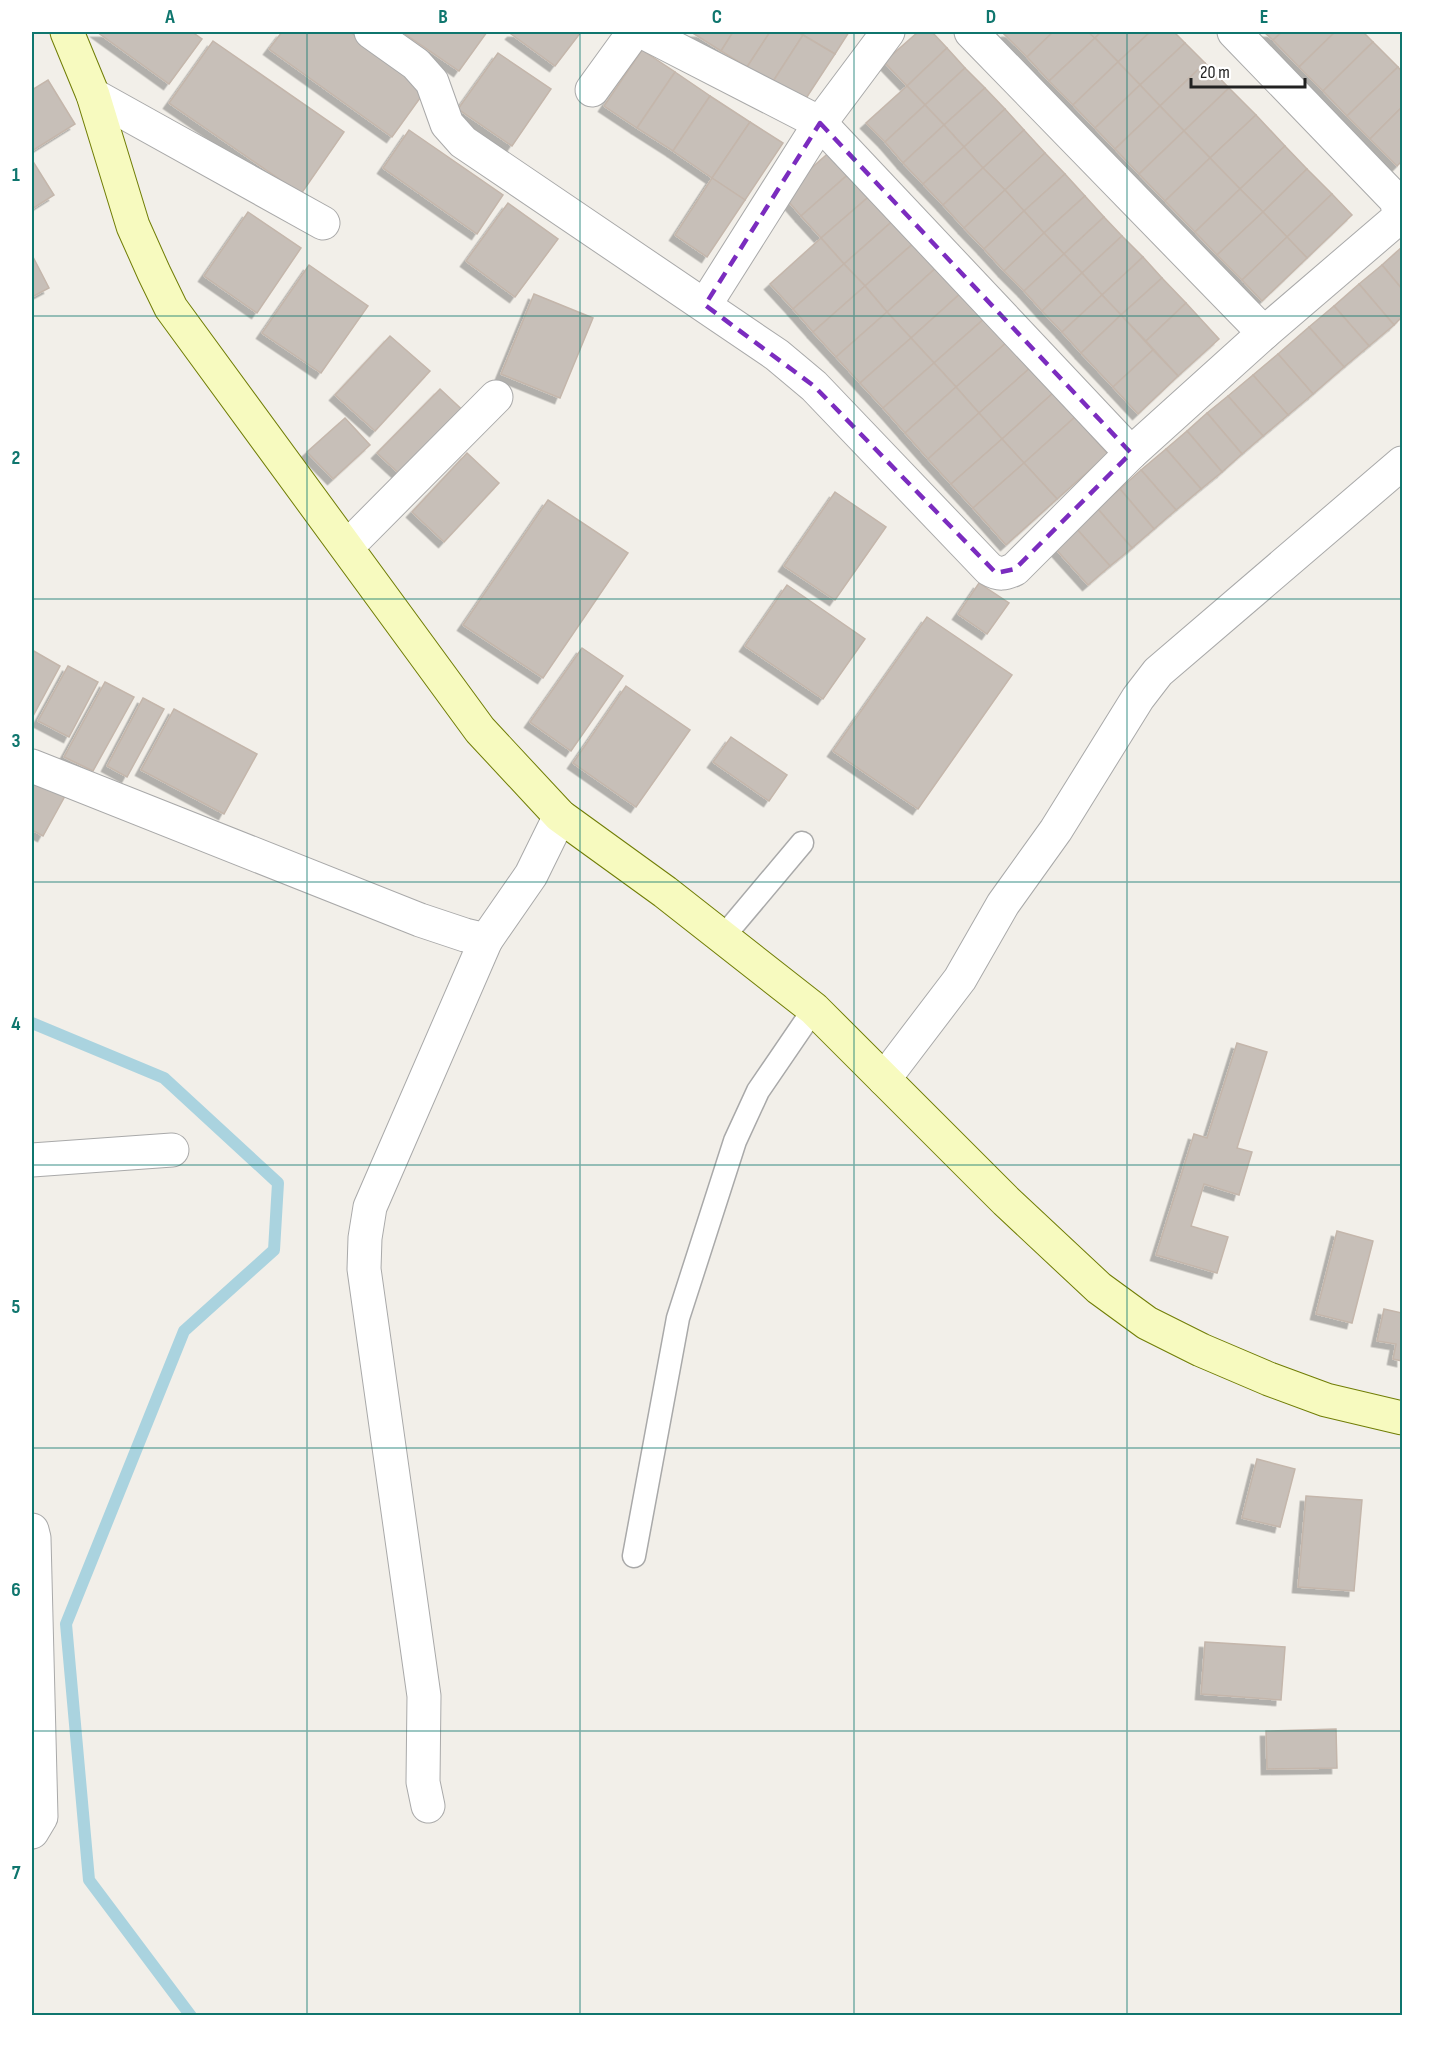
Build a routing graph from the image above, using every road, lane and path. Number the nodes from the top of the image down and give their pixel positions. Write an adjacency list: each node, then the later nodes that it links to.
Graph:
1 (66, 32): 9 (street)
2 (371, 32): 12 (street)
3 (634, 32): 8 (street)
4 (644, 32): 10 (street)
5 (888, 32): 10 (street)
6 (971, 32): 13 (street)
7 (1234, 32): 13 (street)
8 (592, 90)
9 (93, 95): 11 (street); 17 (street)
10 (820, 123): 12 (street); 15 (street)
11 (323, 223)
12 (705, 305): 15 (street)
13 (1264, 333): 15 (street)
14 (496, 398): 17 (street)
15 (1131, 453)
16 (1402, 463): 24 (street)
17 (347, 547): 19 (street)
18 (32, 766): 22 (street)
19 (560, 816): 21 (street); 22 (street)
20 (802, 843): 21 (lane)
21 (723, 937): 23 (street)
22 (486, 940): 31 (street)
23 (814, 1009): 24 (street); 29 (lane)
24 (884, 1079): 27 (street)
25 (172, 1150): 26 (street)
26 (32, 1160)
27 (1402, 1418)
28 (32, 1530): 30 (street)
29 (634, 1556)
30 (35, 1695): 32 (street)
31 (428, 1806)
32 (32, 1832)

